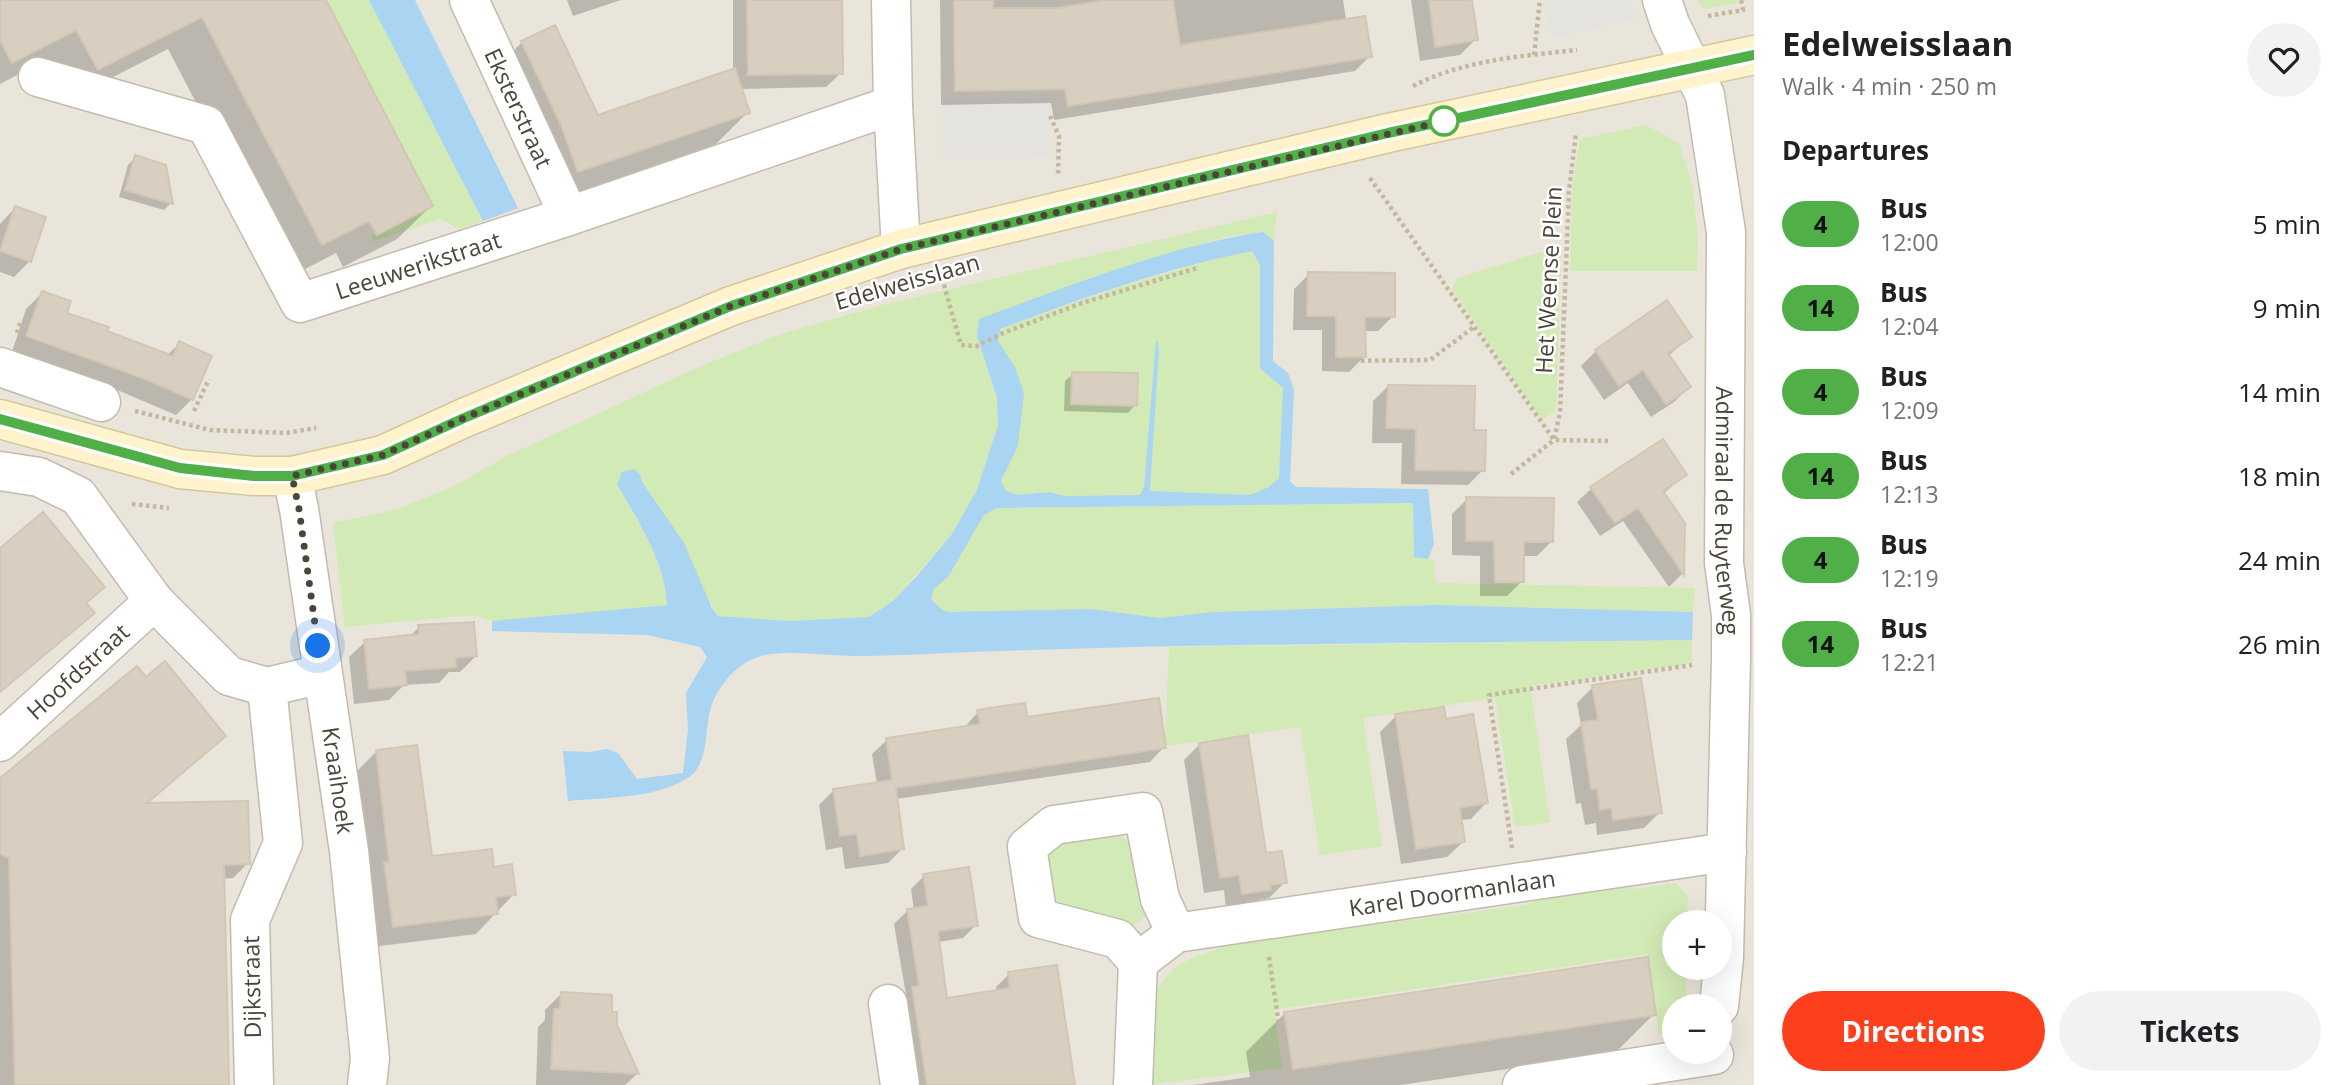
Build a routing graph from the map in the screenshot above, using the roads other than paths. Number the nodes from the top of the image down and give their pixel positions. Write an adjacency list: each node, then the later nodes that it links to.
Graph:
1 (469, 0): 8 (street, Eksterstraat)
2 (891, 0): 7 (street)
3 (1662, 0): 5 (street, Admiraal de Ruyterweg)
4 (1754, 55): 5 (street, Edelweisslaan)
5 (1692, 68): 9 (street, Edelweisslaan); 19 (street, Admiraal de Ruyterweg)
6 (38, 77): 8 (street, Leeuwerikstraat)
7 (893, 105): 8 (street, Leeuwerikstraat); 9 (street)
8 (569, 216)
9 (901, 249): 14 (street, Edelweisslaan)
10 (0, 367): 11 (street)
11 (101, 402)
12 (0, 419): 14 (street, Edelweisslaan)
13 (0, 471): 15 (street)
14 (292, 476): 16 (street, Kraaihoek)
15 (154, 601): 17 (street); 18 (street, Hoofdstraat)
16 (322, 674): 17 (street); 27 (street, Kraaihoek)
17 (267, 687): 26 (street, Dijkstraat)
18 (0, 742)
19 (1727, 852): 20 (street, Karel Doormanlaan); 21 (street, Admiraal de Ruyterweg)
20 (1176, 933): 22 (street); 22 (street)
21 (1739, 958): 23 (street, Admiraal de Ruyterweg)
22 (1138, 962): 29 (street)
23 (1724, 994)
24 (888, 1004): 28 (street)
25 (1714, 1064): 30 (street)
26 (254, 1085)
27 (367, 1085)
28 (900, 1085)
29 (1133, 1085)
30 (1522, 1085)

